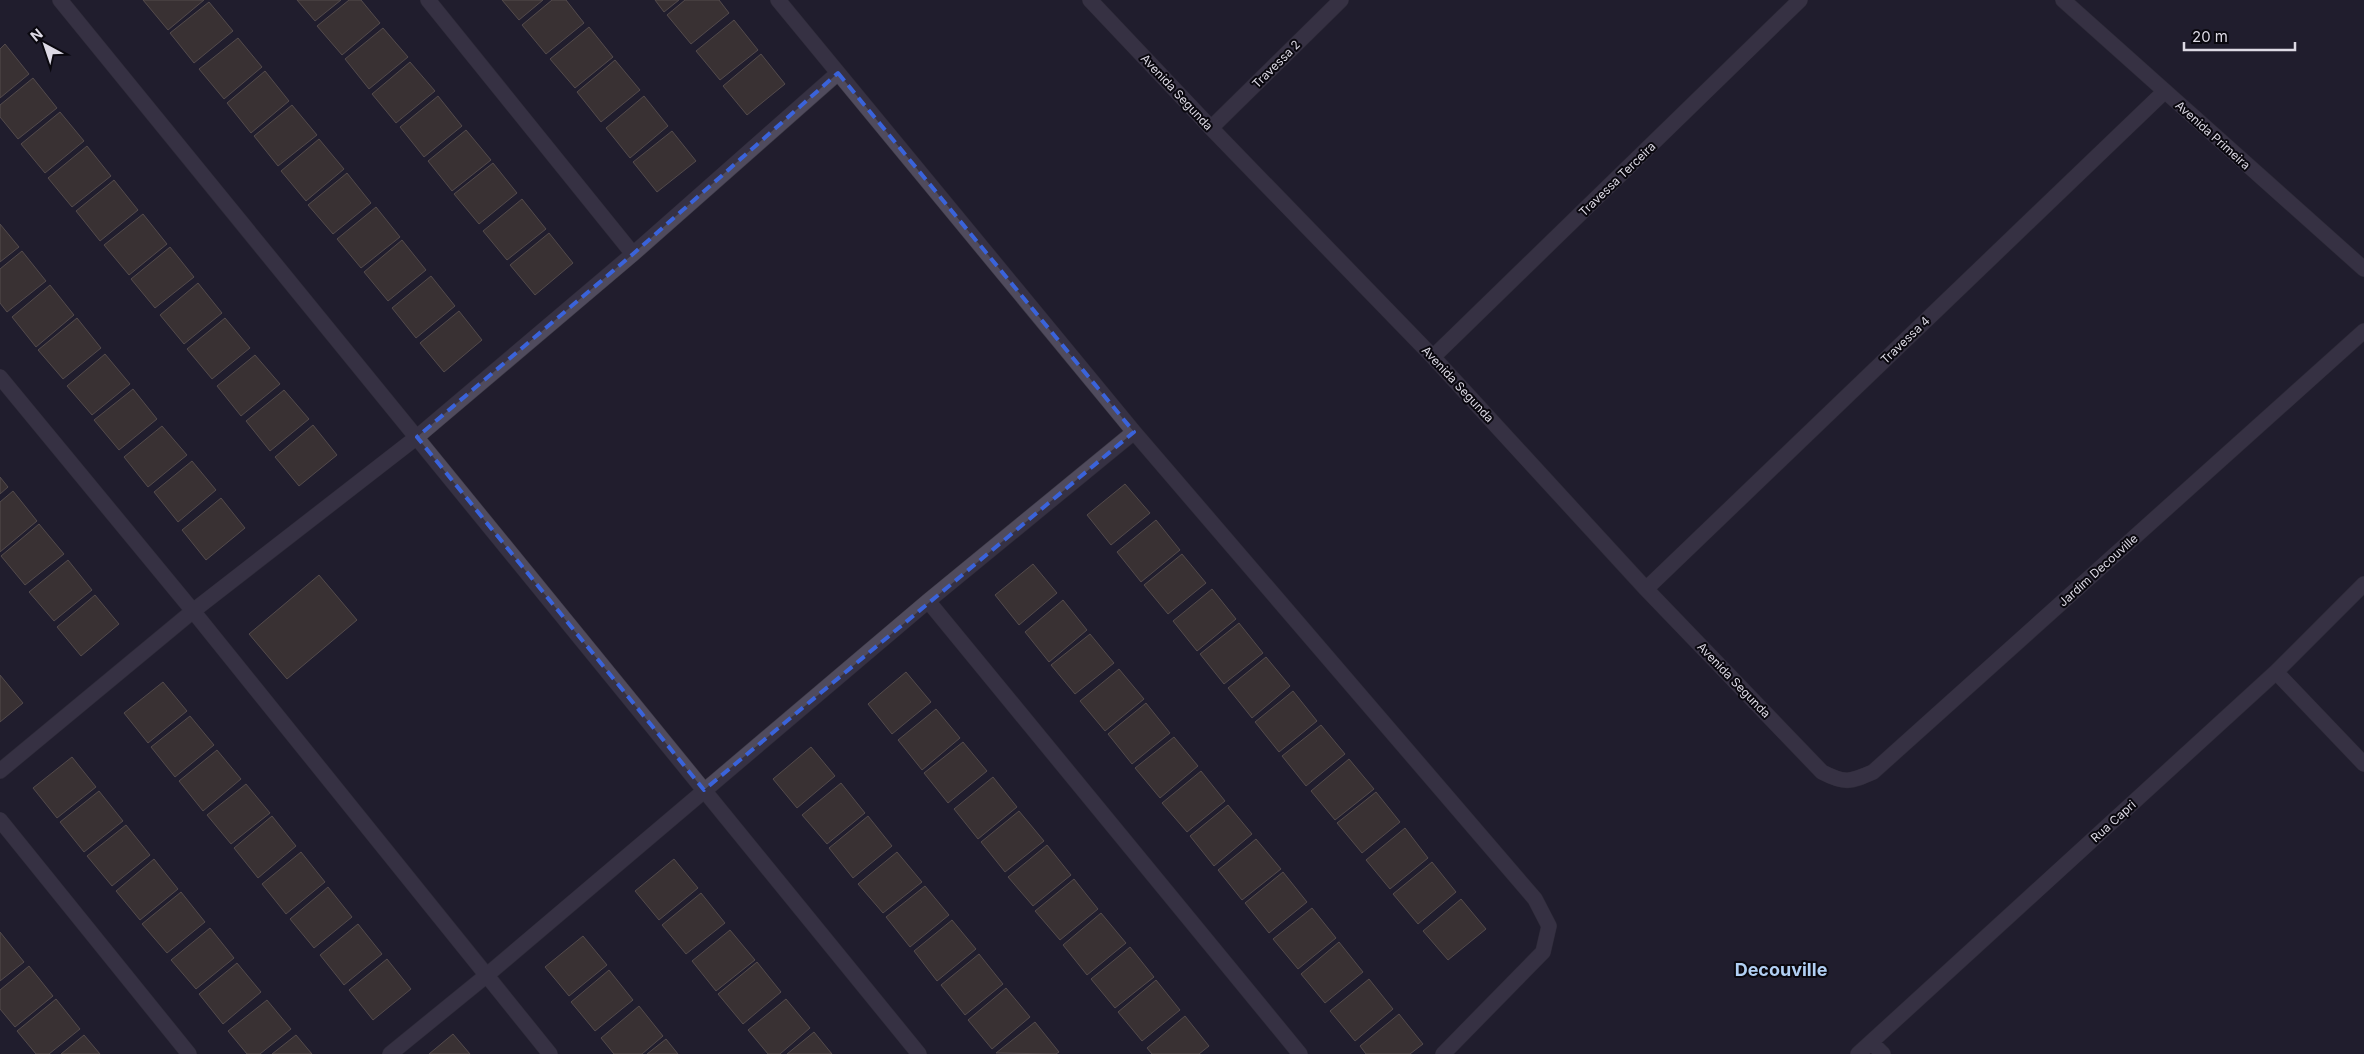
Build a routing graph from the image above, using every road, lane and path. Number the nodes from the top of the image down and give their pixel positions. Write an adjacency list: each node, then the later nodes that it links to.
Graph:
1 (60, 0): 17 (street)
2 (428, 0): 11 (street)
3 (778, 0): 8 (street)
4 (1090, 0): 10 (street, Avenida Segunda)
5 (1341, 0): 10 (street, Travessa 2)
6 (1800, 0): 14 (street, Travessa Terceira)
7 (2063, 0): 9 (street, Avenida Primeira)
8 (838, 72): 11 (street); 16 (street)
9 (2164, 91): 12 (street, Avenida Primeira); 19 (street, Travessa 4)
10 (1211, 128): 14 (street, Avenida Segunda)
11 (633, 254): 17 (street)
12 (2364, 269)
13 (2364, 331): 25 (street, Jardim Decouville)
14 (1433, 357): 19 (street, Avenida Segunda)
15 (0, 377): 21 (street)
16 (1134, 432): 20 (street); 35 (street)
17 (417, 437): 21 (street); 26 (street)
18 (2364, 584): 22 (street, Rua Capri)
19 (1646, 589): 25 (street, Avenida Segunda)
20 (928, 601): 26 (street); 34 (street)
21 (193, 611): 24 (street); 28 (street)
22 (2276, 672): 23 (street); 29 (street, Rua Capri)
23 (2364, 764)
24 (0, 771)
25 (1822, 772)
26 (704, 790): 28 (street); 33 (street)
27 (0, 820): 30 (street)
28 (488, 975): 31 (street); 32 (street)
29 (1871, 1042): 36 (street, Rua Capri); 37 (street)
30 (189, 1054)
31 (390, 1054)
32 (550, 1054)
33 (919, 1054)
34 (1300, 1054)
35 (1443, 1054)
36 (1858, 1054)
37 (1883, 1054)

